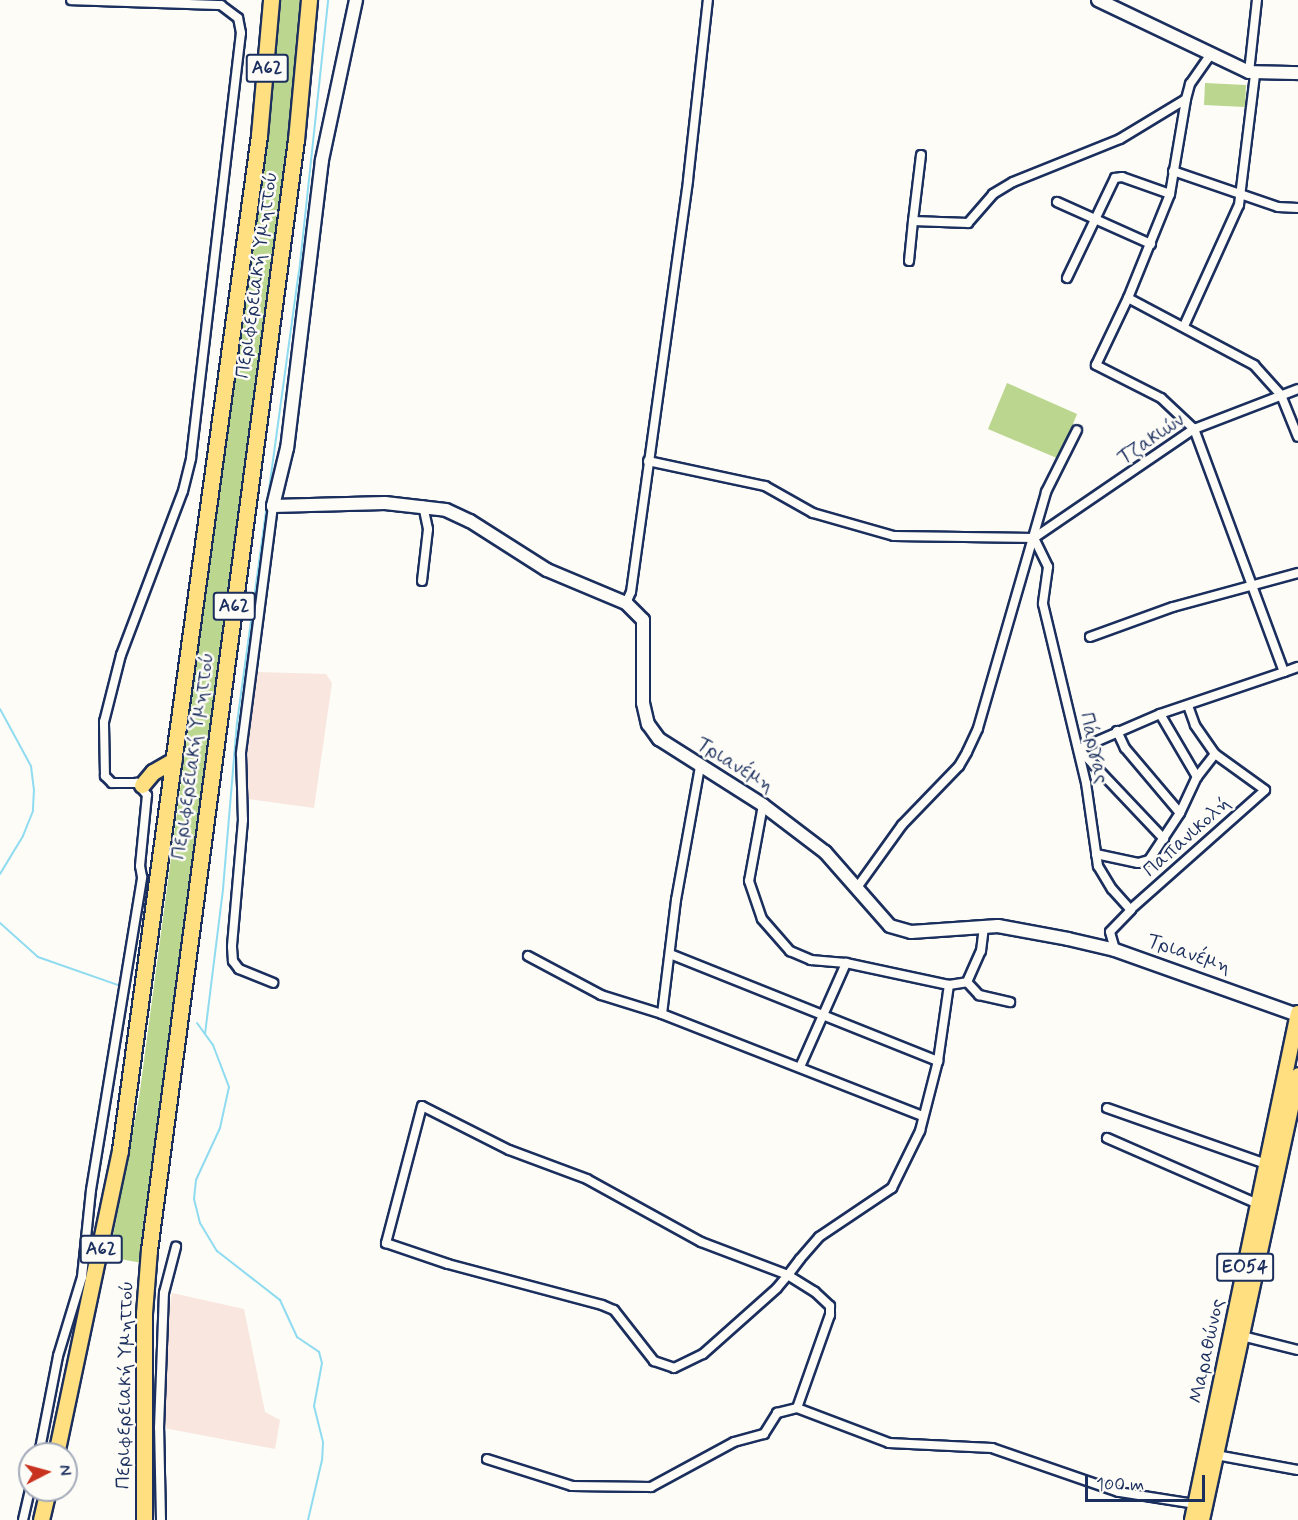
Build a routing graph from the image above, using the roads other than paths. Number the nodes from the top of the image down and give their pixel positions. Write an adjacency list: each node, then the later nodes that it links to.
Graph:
1 (71, 0): 49 (street)
2 (271, 0): 46 (highway, Περιφερειακή Υμηττού / Α62)
3 (309, 0): 95 (highway, Περιφερειακή Υμηττού / Α62)
4 (356, 0): 31 (street)
5 (708, 0): 30 (street)
6 (1098, 0): 8 (street)
7 (1257, 0): 9 (street)
8 (1212, 53): 9 (street); 11 (street)
9 (1252, 73): 10 (street); 15 (street)
10 (1298, 73)
11 (1186, 99): 13 (street); 19 (street)
12 (921, 155): 19 (street)
13 (1173, 171): 14 (street); 15 (street)
14 (1170, 194): 18 (street); 20 (street)
15 (1241, 195): 17 (street); 24 (street)
16 (1057, 202): 18 (street)
17 (1298, 208)
18 (1096, 220): 20 (street); 22 (street)
19 (914, 221): 21 (street)
20 (1151, 244): 23 (street)
21 (909, 261)
22 (1067, 278)
23 (1128, 298): 24 (street); 27 (street)
24 (1185, 326): 26 (street)
25 (1298, 389): 26 (street, Τζακιών)
26 (1281, 395): 27 (street, Τζακιών); 29 (street)
27 (1194, 429): 33 (street, Τζακιών); 36 (street)
28 (1077, 430): 33 (street)
29 (1298, 437)
30 (648, 461): 33 (street); 37 (street)
31 (273, 506): 32 (street); 63 (street)
32 (423, 506): 35 (street); 37 (street)
33 (1034, 538): 44 (street, Πάργας); 56 (street)
34 (1298, 573): 36 (street)
35 (422, 582)
36 (1250, 586): 38 (street); 40 (street)
37 (626, 603): 47 (street, Τριανέμη)
38 (1090, 637)
39 (1298, 668): 40 (street)
40 (1284, 672): 41 (street)
41 (1188, 706): 42 (street); 45 (street)
42 (1160, 714): 43 (street); 48 (street)
43 (1117, 731): 44 (street); 51 (street)
44 (1078, 749): 52 (street); 53 (street, Πάργας)
45 (1215, 754): 48 (street); 57 (street, Παπανικολή)
46 (174, 760): 49 (highway); 55 (highway, Περιφερειακή Υμηττού / Α62)
47 (700, 767): 50 (street, Τριανέμη); 60 (street)
48 (1197, 777): 51 (street)
49 (142, 785): 54 (street)
50 (763, 805): 56 (street, Τριανέμη); 62 (street)
51 (1180, 813): 52 (street)
52 (1164, 839): 53 (street)
53 (1096, 854): 57 (street, Πάργας)
54 (142, 877): 55 (street); 85 (street)
55 (156, 889): 86 (highway, Περιφερειακή Υμηττού / Α62)
56 (856, 889): 58 (street, Τριανέμη)
57 (1131, 909): 59 (street)
58 (984, 926): 59 (street, Τριανέμη); 64 (street)
59 (1115, 950): 66 (street, Τριανέμη)
60 (670, 954): 69 (street); 70 (street)
61 (528, 956): 70 (street)
62 (846, 963): 65 (street); 69 (street)
63 (273, 982)
64 (967, 982): 65 (street); 67 (street)
65 (949, 985): 72 (street)
66 (1260, 998): 68 (street, Τριανέμη); 71 (street, Τριανέμη)
67 (1010, 1002)
68 (1298, 1006)
69 (822, 1012): 72 (street); 73 (street)
70 (662, 1014): 73 (street)
71 (1298, 1014): 78 (main road, Μαραθώνος / ΕΟ54)
72 (938, 1061): 76 (street)
73 (800, 1067): 76 (street)
74 (1298, 1075): 82 (main road, Μαραθώνος / ΕΟ54)
75 (1107, 1108): 78 (street)
76 (922, 1116): 81 (street)
77 (1107, 1138): 79 (street)
78 (1266, 1164): 79 (main road, Μαραθώνος / ΕΟ54)
79 (1258, 1204): 92 (main road, Μαραθώνος / ΕΟ54)
80 (176, 1247): 96 (street)
81 (788, 1275): 81 (street); 84 (street)
82 (1242, 1336): 83 (street); 87 (main road, Μαραθώνος / ΕΟ54)
83 (1298, 1350)
84 (797, 1408): 88 (street); 92 (street)
85 (41, 1442)
86 (59, 1442)
87 (1216, 1455): 89 (street); 98 (main road, Μαραθώνος / ΕΟ54)
88 (487, 1459)
89 (1298, 1470)
90 (27, 1502): 93 (street)
91 (45, 1502): 94 (highway)
92 (1195, 1504): 97 (main road, Μαραθώνος / ΕΟ54)
93 (23, 1520)
94 (41, 1520)
95 (144, 1520)
96 (161, 1520)
97 (1192, 1520)
98 (1202, 1520)

